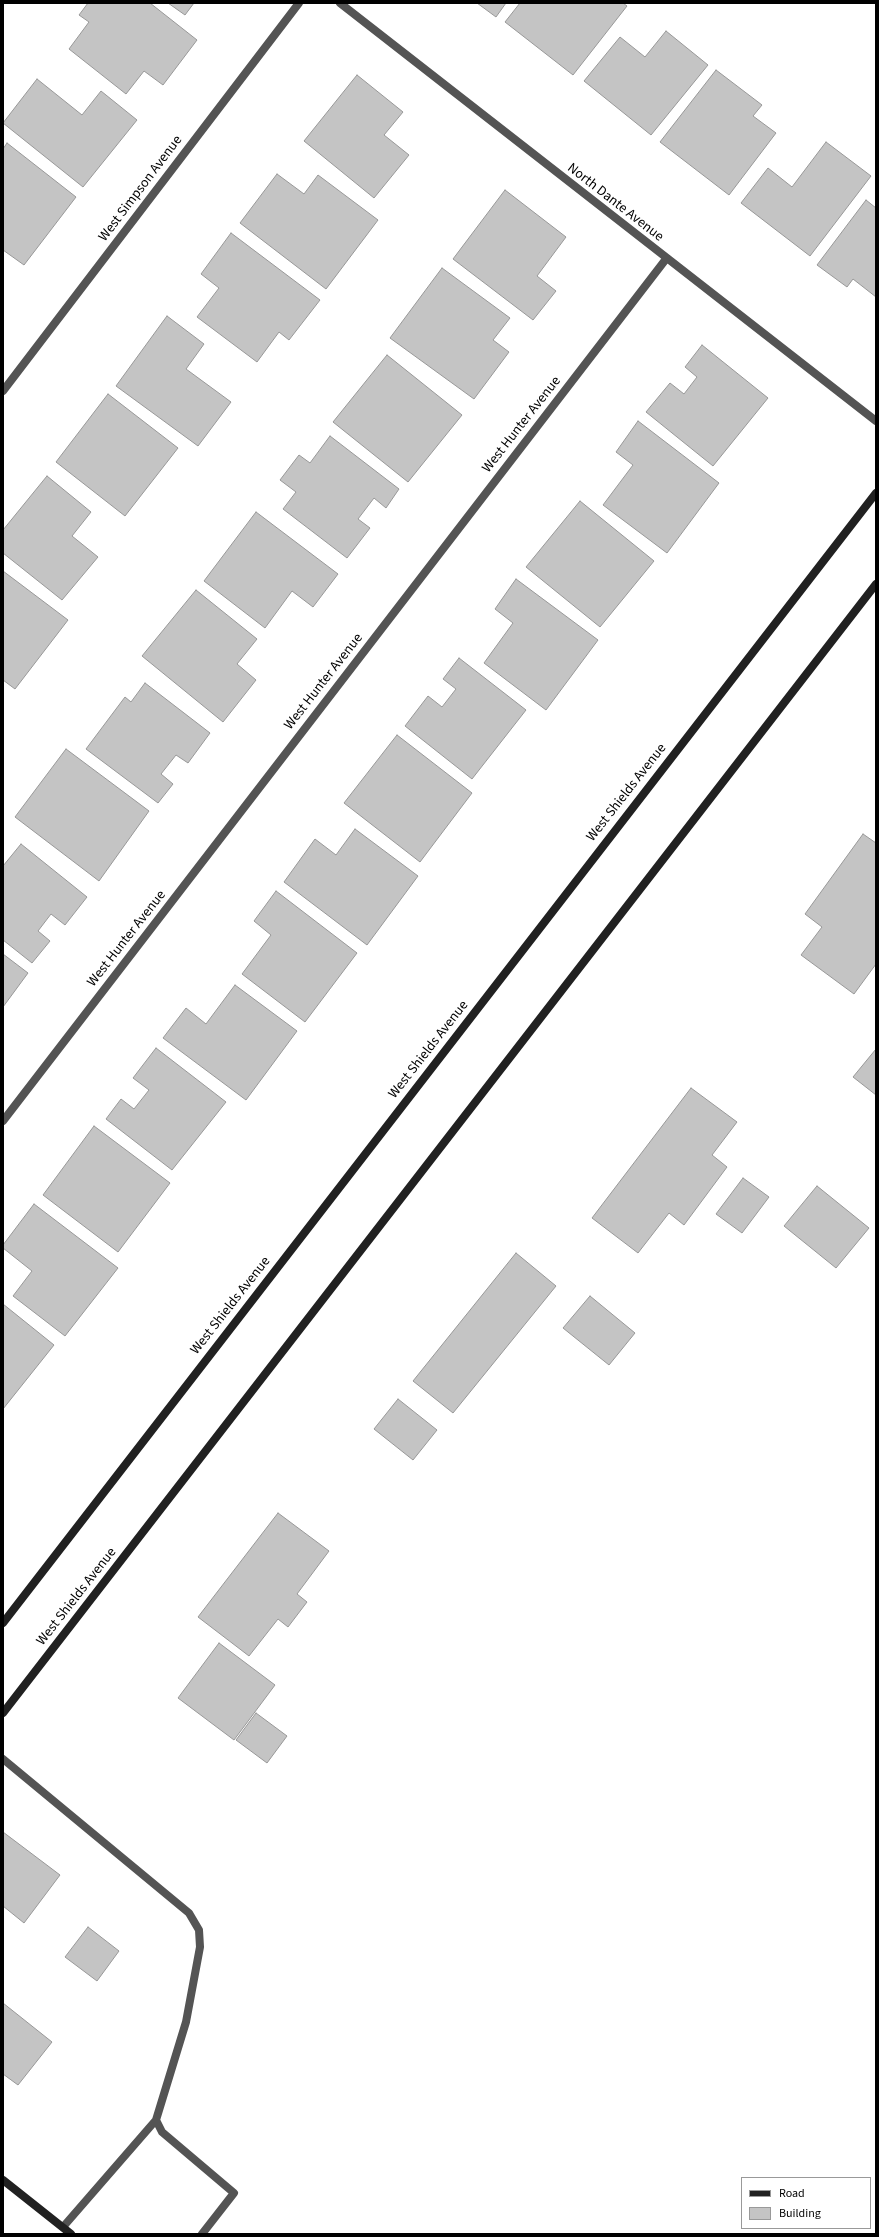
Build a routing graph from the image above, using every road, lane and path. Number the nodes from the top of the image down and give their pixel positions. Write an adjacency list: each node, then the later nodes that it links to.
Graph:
1 (299, 3): 4 (street, West Simpson Avenue)
2 (340, 3): 3 (street, North Dante Avenue)
3 (666, 259): 5 (street, North Dante Avenue); 8 (street, West Hunter Avenue)
4 (3, 391)
5 (876, 421)
6 (876, 493): 9 (street, West Shields Avenue)
7 (876, 584): 10 (street, West Shields Avenue)
8 (3, 1121)
9 (3, 1623)
10 (3, 1714)
11 (3, 1758): 12 (street)
12 (156, 2120): 14 (street); 16 (street)
13 (3, 2180): 14 (street)
14 (63, 2227): 15 (street)
15 (71, 2234)
16 (202, 2234)

